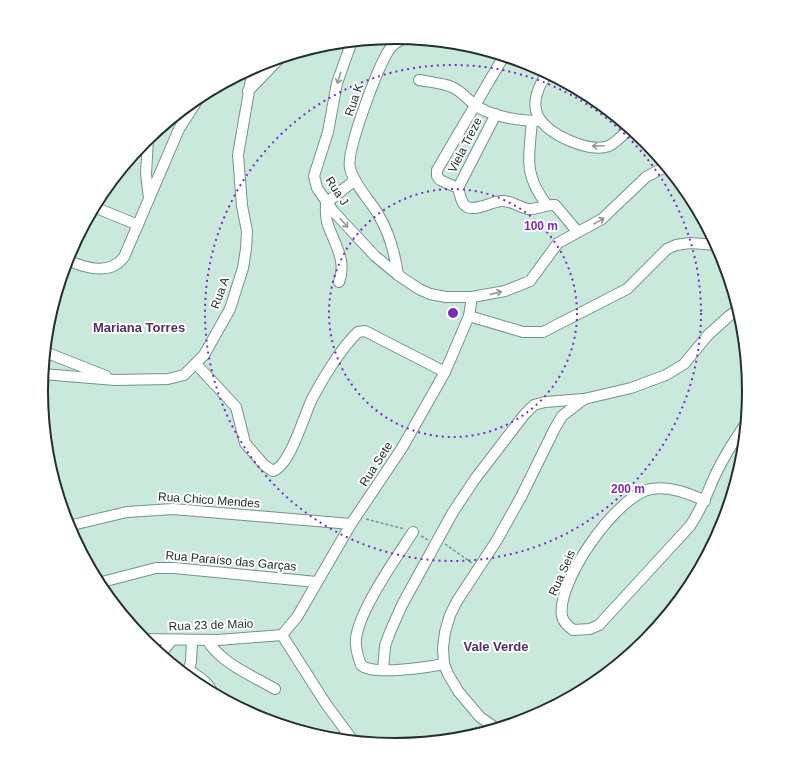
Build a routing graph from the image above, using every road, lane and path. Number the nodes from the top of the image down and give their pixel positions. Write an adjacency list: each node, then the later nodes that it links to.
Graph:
1 (393, 44): 16 (street, Rua K)
2 (350, 47): 19 (street, Rua J, one-way to 19)
3 (501, 60): 9 (street)
4 (272, 67): 8 (street)
5 (251, 76): 8 (street, Rua A)
6 (545, 78): 12 (street)
7 (419, 80): 9 (street)
8 (248, 91): 32 (street, Rua A)
9 (474, 105): 11 (street); 17 (street)
10 (190, 112): 18 (street)
11 (496, 114): 12 (street); 17 (street, Viela Treze)
12 (536, 121): 13 (street, one-way to 12); 20 (street)
13 (626, 131)
14 (147, 149): 18 (street)
15 (662, 169): 23 (street, Rua J, one-way to 15)
16 (355, 180): 19 (street); 26 (street, Rua K)
17 (458, 188): 20 (street)
18 (150, 199): 22 (street)
19 (326, 202): 26 (street, Rua J, one-way to 26); 27 (street)
20 (547, 205): 23 (street)
21 (100, 209): 22 (street)
22 (138, 225): 25 (street)
23 (577, 232): 28 (street, Rua J, one-way to 23)
24 (710, 244): 30 (street)
25 (73, 262)
26 (398, 275): 28 (street, Rua J)
27 (338, 282)
28 (472, 297): 30 (street, Rua Sete)
29 (734, 313): 36 (street)
30 (469, 316): 33 (street, Rua Sete)
31 (50, 354): 35 (street)
32 (196, 364): 33 (street); 35 (street, Rua A)
33 (445, 372): 39 (street, Rua Sete)
34 (49, 374): 35 (street, Rua A)
35 (115, 380)
36 (584, 398): 42 (street); 43 (street)
37 (740, 433): 38 (street, Rua Seis)
38 (705, 501): 38 (street, Rua Seis)
39 (353, 520): 40 (street, Rua Chico Mendes); 41 (path); 45 (street, Rua Sete)
40 (74, 525)
41 (413, 532): 42 (path); 54 (street)
42 (438, 542): 43 (path); 54 (street)
43 (480, 569): 52 (street)
44 (105, 581): 45 (street, Rua Paraíso das Garças)
45 (316, 582): 46 (street, Rua Sete)
46 (282, 634): 50 (street, Rua 23 de Maio); 57 (street)
47 (152, 639): 48 (street, Rua 23 de Maio)
48 (172, 640): 49 (street, Rua 23 de Maio); 51 (street)
49 (192, 640): 50 (street, Rua 23 de Maio); 53 (street)
50 (207, 640): 55 (street)
51 (164, 651)
52 (444, 664): 54 (street); 56 (street)
53 (188, 670)
54 (383, 670)
55 (275, 689)
56 (491, 725)
57 (350, 736)

